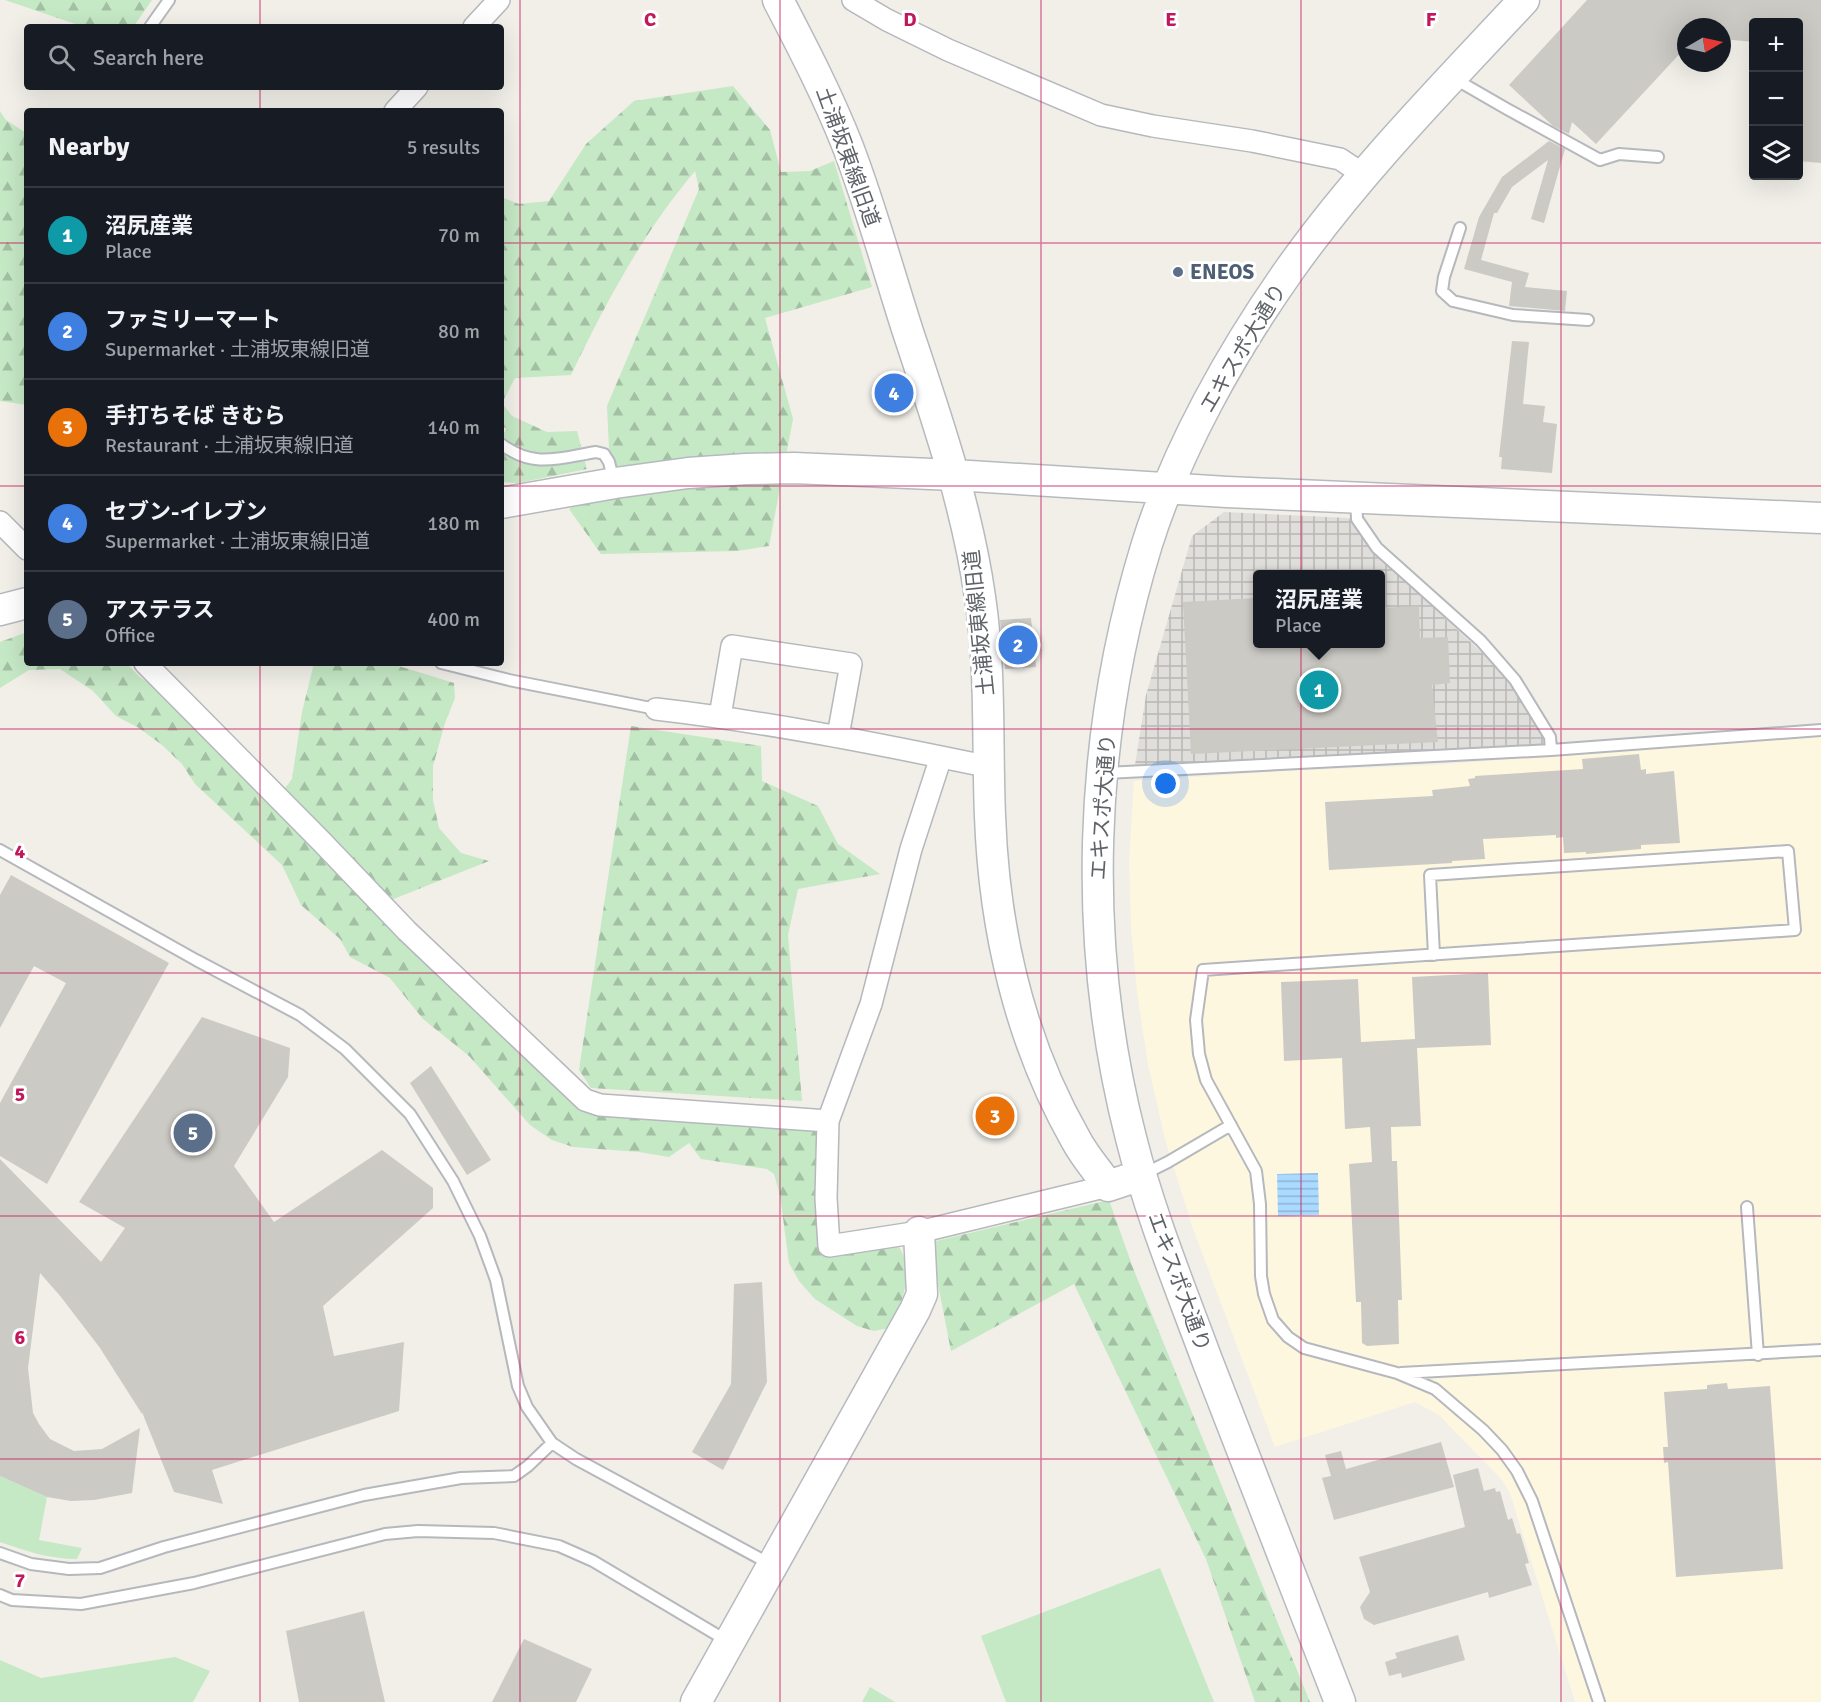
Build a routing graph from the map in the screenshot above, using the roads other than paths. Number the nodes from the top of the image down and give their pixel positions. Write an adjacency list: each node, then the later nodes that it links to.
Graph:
1 (169, 0): 6 (lane)
2 (500, 0): 7 (street)
3 (778, 0): 16 (street, 土浦坂東線旧道)
4 (853, 0): 12 (street)
5 (1524, 0): 8 (street, エキスポ大通り)
6 (152, 24)
7 (477, 24)
8 (1452, 77): 11 (lane); 12 (street, エキスポ大通り)
9 (414, 90): 10 (street)
10 (398, 108)
11 (1658, 157)
12 (1364, 175): 18 (street, エキスポ大通り)
13 (1460, 228): 14 (lane)
14 (1588, 320)
15 (504, 446): 17 (lane)
16 (954, 475): 17 (street); 18 (street); 34 (street, 土浦坂東線旧道)
17 (615, 483): 20 (street)
18 (1168, 489): 19 (street); 35 (street, エキスポ大通り)
19 (1356, 498): 21 (street); 32 (lane)
20 (504, 502)
21 (1821, 518)
22 (0, 522): 23 (street)
23 (24, 546)
24 (24, 604): 25 (street)
25 (0, 610)
26 (148, 666): 38 (street)
27 (453, 666): 28 (lane)
28 (656, 709): 29 (street)
29 (720, 716): 31 (street); 31 (street)
30 (1821, 730): 32 (lane)
31 (838, 736): 33 (street)
32 (1551, 750): 35 (lane)
33 (941, 756): 34 (street); 38 (street)
34 (990, 767): 41 (street, 土浦坂東線旧道)
35 (1102, 773): 40 (street, エキスポ大通り)
36 (0, 850): 47 (lane)
37 (1434, 954): 37 (lane); 39 (lane)
38 (828, 1121): 43 (street)
39 (1231, 1125): 40 (lane); 46 (lane)
40 (1141, 1176): 41 (street); 53 (street, エキスポ大通り)
41 (1108, 1186): 43 (street)
42 (1747, 1207): 45 (lane)
43 (919, 1232): 49 (street)
44 (1821, 1350): 45 (lane)
45 (1758, 1355): 46 (lane)
46 (1397, 1373): 54 (lane)
47 (552, 1443): 48 (lane); 49 (lane)
48 (0, 1553)
49 (772, 1565): 51 (street)
50 (0, 1595): 51 (lane)
51 (729, 1642): 52 (street)
52 (696, 1702)
53 (1340, 1702)
54 (1599, 1702)

